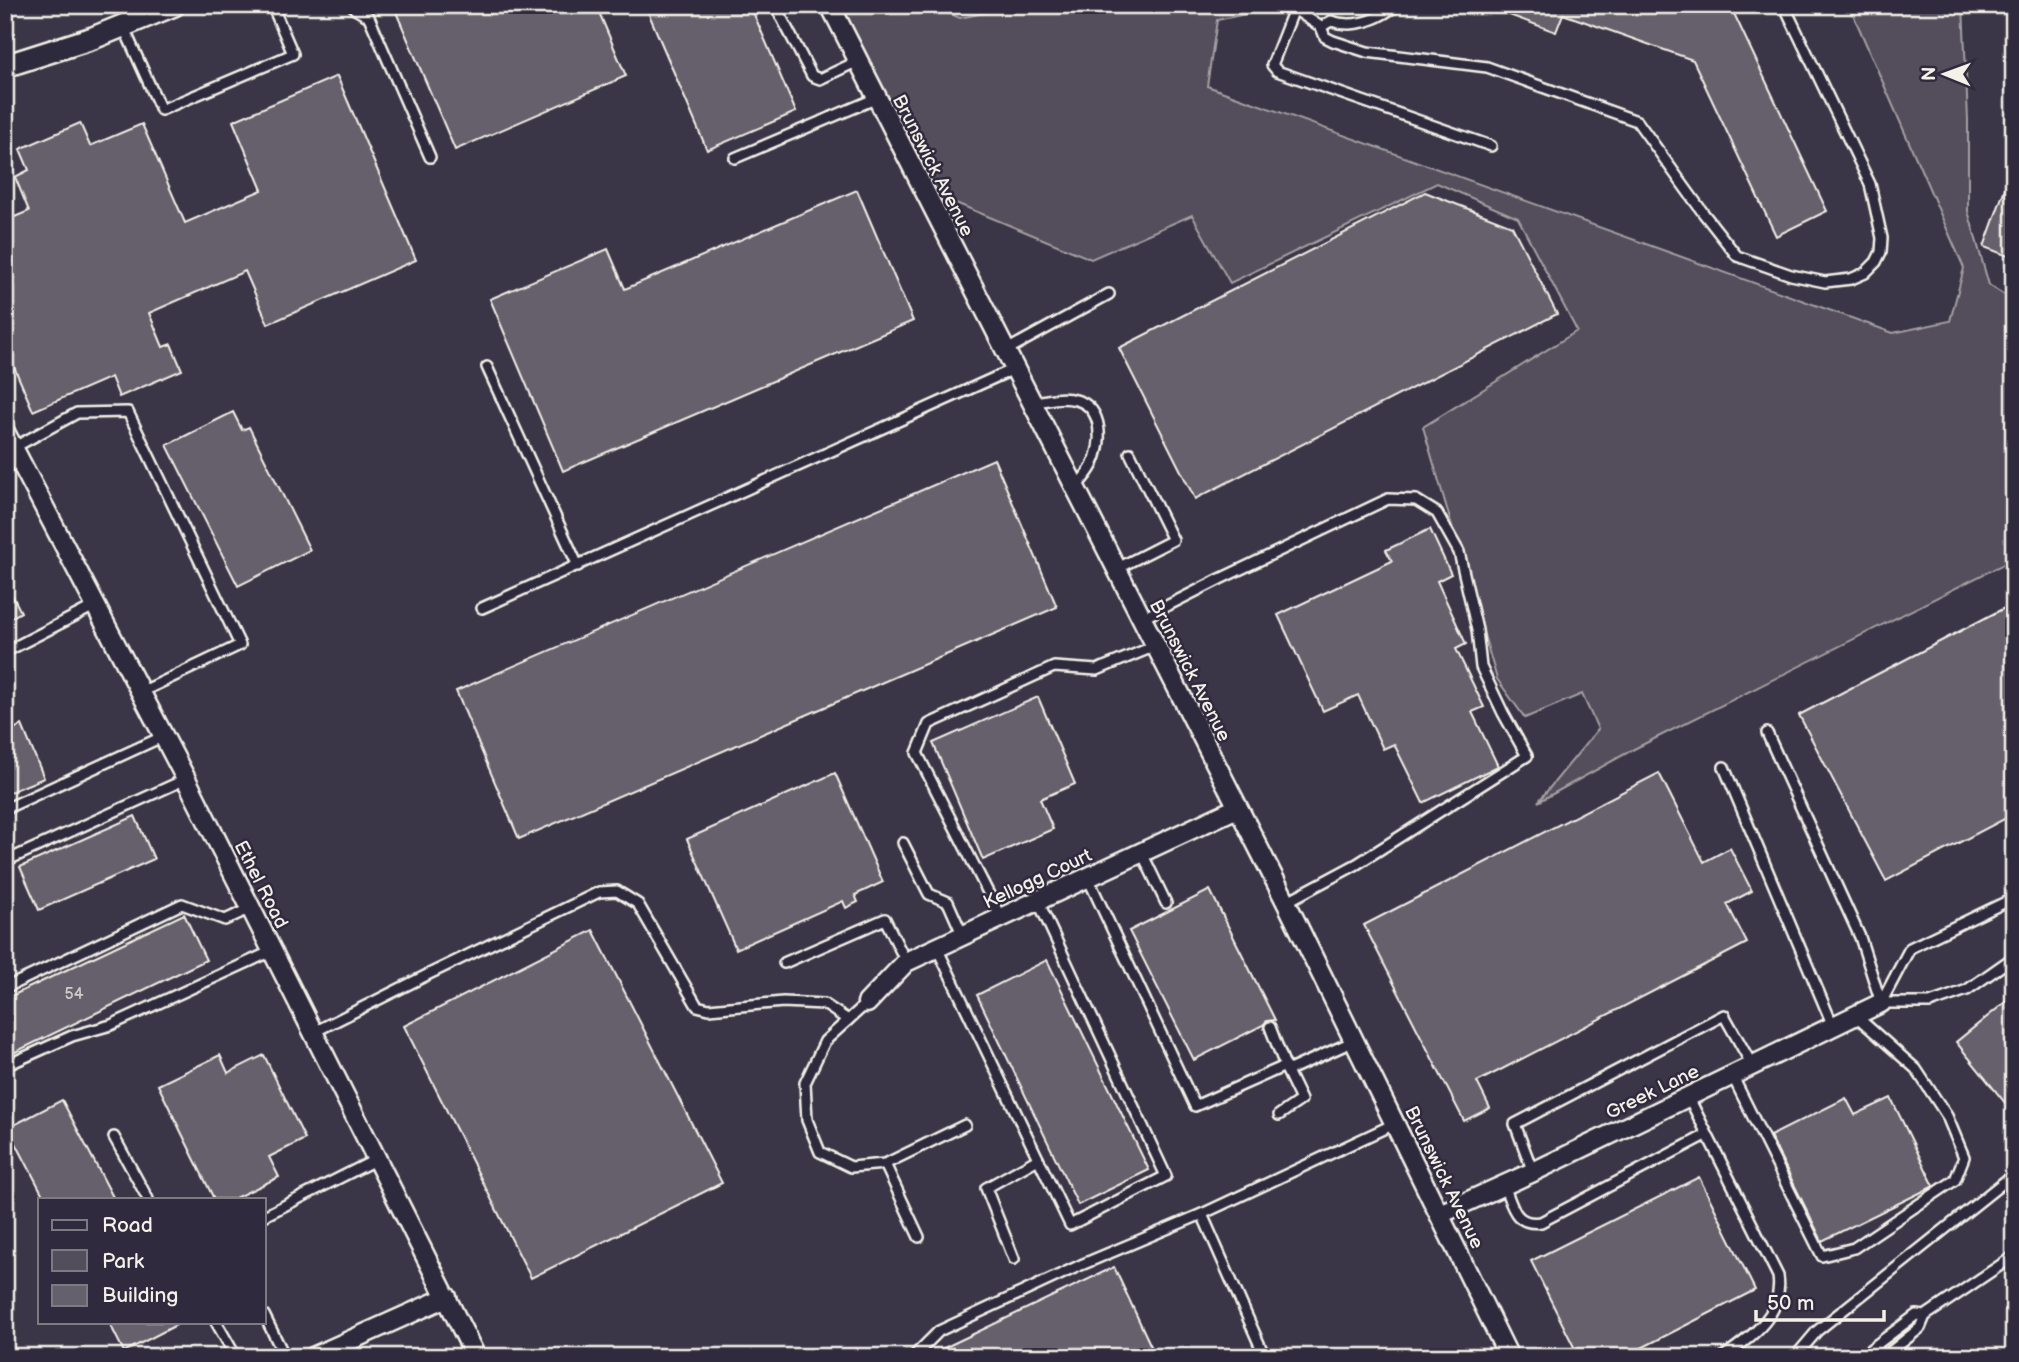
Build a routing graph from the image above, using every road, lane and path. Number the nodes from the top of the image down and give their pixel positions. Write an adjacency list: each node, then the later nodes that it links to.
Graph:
1 (174, 5): 9 (street)
2 (272, 5): 9 (lane)
3 (353, 5): 15 (lane)
4 (775, 5): 11 (lane)
5 (830, 5): 11 (street, Brunswick Avenue)
6 (1396, 5): 10 (lane)
7 (1784, 5): 10 (lane)
8 (1294, 7): 10 (lane); 14 (lane)
9 (123, 26): 12 (street)
10 (1321, 27)
11 (858, 61): 13 (street, Brunswick Avenue)
12 (5, 66)
13 (877, 98): 16 (lane); 18 (street, Brunswick Avenue)
14 (1491, 146)
15 (430, 157)
16 (735, 158)
17 (1109, 294): 18 (lane)
18 (1005, 351): 20 (street, Brunswick Avenue)
19 (486, 367): 25 (lane)
20 (1014, 369): 21 (street, Brunswick Avenue); 25 (lane)
21 (1032, 403): 24 (street, Brunswick Avenue); 24 (lane)
22 (9, 440): 27 (street, Ethel Road); 32 (lane)
23 (1130, 453): 26 (lane)
24 (1075, 488): 26 (street, Brunswick Avenue)
25 (578, 566): 28 (lane)
26 (1116, 569): 29 (street, Brunswick Avenue)
27 (96, 605): 31 (lane); 32 (street, Ethel Road)
28 (482, 608)
29 (1142, 619): 30 (street, Brunswick Avenue); 45 (lane)
30 (1155, 646): 37 (street, Brunswick Avenue); 48 (lane)
31 (5, 652)
32 (141, 692): 34 (street, Ethel Road)
33 (1767, 733): 57 (lane)
34 (164, 736): 36 (street, Ethel Road); 38 (lane)
35 (1724, 767): 60 (lane)
36 (186, 779): 41 (lane); 47 (street, Ethel Road)
37 (1237, 808): 40 (street, Kellogg Court); 45 (street, Brunswick Avenue)
38 (5, 809)
39 (904, 843): 49 (lane)
40 (1142, 853): 42 (street, Kellogg Court); 46 (lane)
41 (8, 860)
42 (1088, 878): 44 (street, Kellogg Court); 66 (lane)
43 (2014, 898): 57 (lane)
44 (1038, 901): 48 (street, Kellogg Court); 75 (lane)
45 (1286, 902): 63 (street, Brunswick Avenue)
46 (1166, 903)
47 (251, 908): 51 (street, Ethel Road); 55 (lane)
48 (1001, 918): 49 (street, Kellogg Court)
49 (963, 936): 50 (street, Kellogg Court)
50 (937, 948): 53 (street, Kellogg Court); 75 (lane)
51 (272, 951): 62 (street, Ethel Road); 65 (lane)
52 (2014, 957): 57 (lane)
53 (906, 962): 54 (lane); 56 (street, Kellogg Court)
54 (785, 963)
55 (5, 988)
56 (867, 1003): 59 (lane)
57 (1881, 1003): 58 (street, Greek Lane)
58 (1855, 1015): 60 (street, Greek Lane); 67 (lane)
59 (848, 1020): 62 (lane); 76 (lane)
60 (1833, 1026): 64 (street, Greek Lane)
61 (1270, 1027): 66 (lane)
62 (314, 1032): 74 (street, Ethel Road)
63 (1354, 1041): 66 (lane); 70 (street, Brunswick Avenue)
64 (1752, 1065): 67 (street, Greek Lane); 77 (lane)
65 (5, 1066)
66 (1286, 1069): 69 (lane)
67 (1732, 1075): 68 (street, Greek Lane)
68 (1688, 1096): 72 (lane); 77 (street, Greek Lane)
69 (1279, 1115)
70 (1394, 1124): 81 (lane); 82 (street, Brunswick Avenue)
71 (965, 1125): 76 (lane)
72 (1706, 1135): 79 (lane); 98 (lane)
73 (114, 1137): 80 (lane)
74 (377, 1159): 83 (lane); 87 (street, Ethel Road)
75 (1038, 1159): 86 (lane)
76 (885, 1164): 84 (lane)
77 (1533, 1172): 79 (street, Greek Lane)
78 (2014, 1174): 99 (lane)
79 (1504, 1185): 82 (street, Greek Lane)
80 (147, 1198)
81 (1202, 1214): 95 (lane); 96 (lane)
82 (1440, 1214): 97 (street, Brunswick Avenue)
83 (266, 1215)
84 (919, 1237)
85 (2014, 1255): 88 (lane)
86 (1014, 1259)
87 (447, 1297): 93 (street); 94 (street, Ethel Road)
88 (1925, 1316): 100 (lane); 101 (lane)
89 (266, 1319): 92 (lane)
90 (217, 1324): 91 (lane)
91 (236, 1357)
92 (285, 1357)
93 (313, 1357)
94 (476, 1357)
95 (913, 1357)
96 (1265, 1357)
97 (1509, 1357)
98 (1723, 1357)
99 (1795, 1357)
100 (1860, 1357)
101 (1884, 1357)

